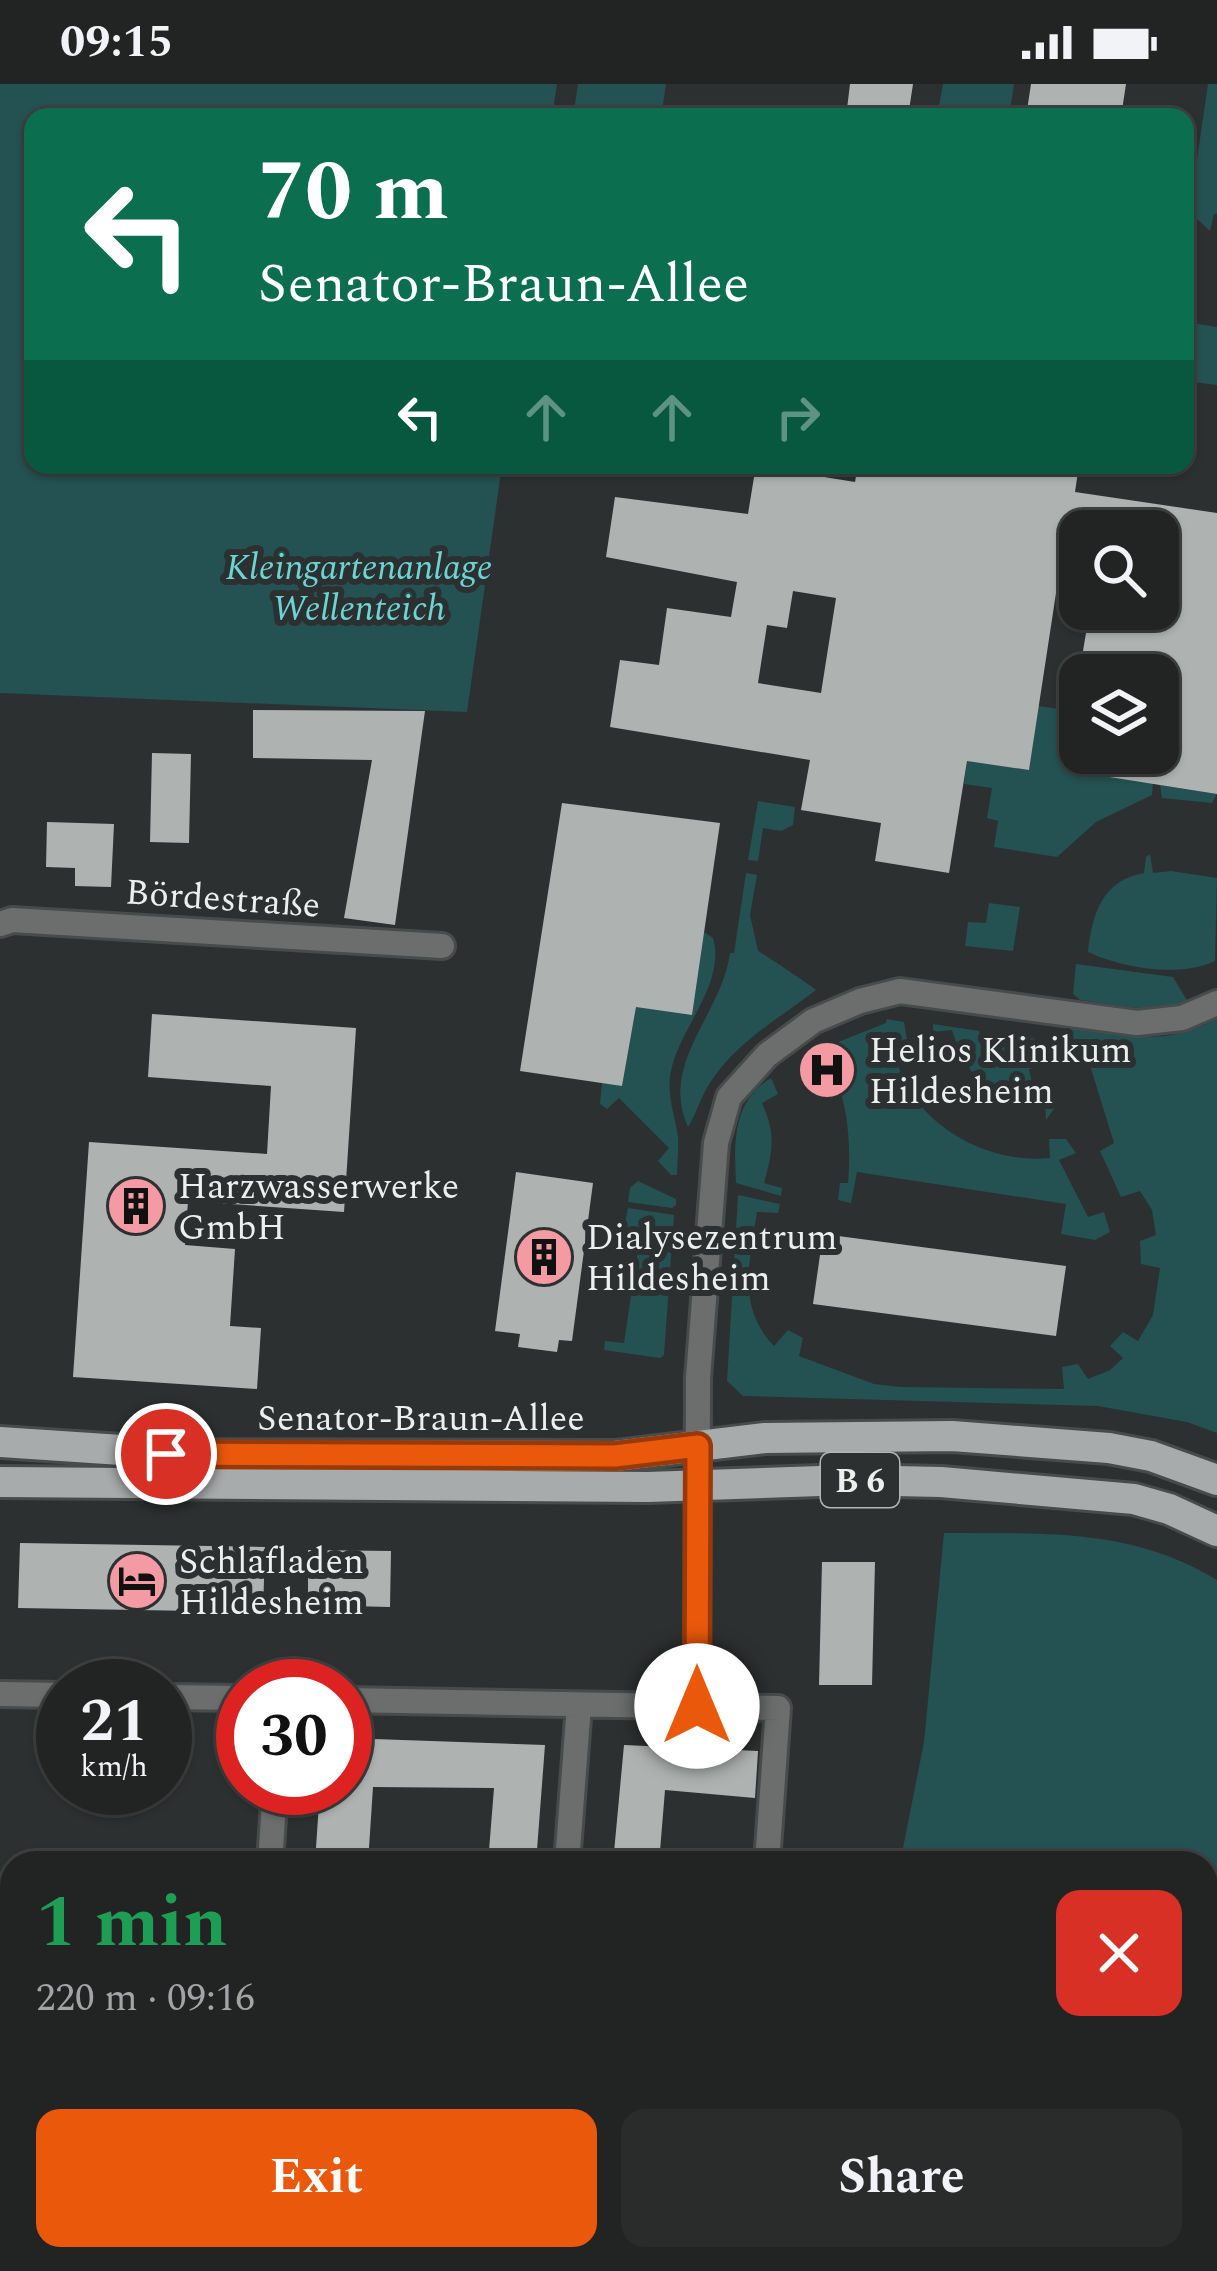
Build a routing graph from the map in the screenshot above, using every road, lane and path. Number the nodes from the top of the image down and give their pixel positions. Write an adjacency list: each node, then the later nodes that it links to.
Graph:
1 (0, 924): 2 (street, Bördestraße)
2 (442, 946)
3 (1217, 1004): 5 (street)
4 (0, 1442): 5 (main road, Senator-Braun-Allee / B 6)
5 (698, 1446): 6 (main road, Senator-Braun-Allee / B 6); 8 (street)
6 (1217, 1480)
7 (0, 1481): 8 (main road, Senator-Braun-Allee / B 6)
8 (698, 1486): 9 (main road, Senator-Braun-Allee / B 6); 14 (street)
9 (1217, 1531)
10 (0, 1694): 11 (street)
11 (36, 1695)
12 (372, 1701): 13 (street)
13 (579, 1705): 14 (street); 17 (street)
14 (697, 1706): 18 (street)
15 (273, 1815): 16 (street)
16 (271, 1851)
17 (568, 1851)
18 (768, 1851)

